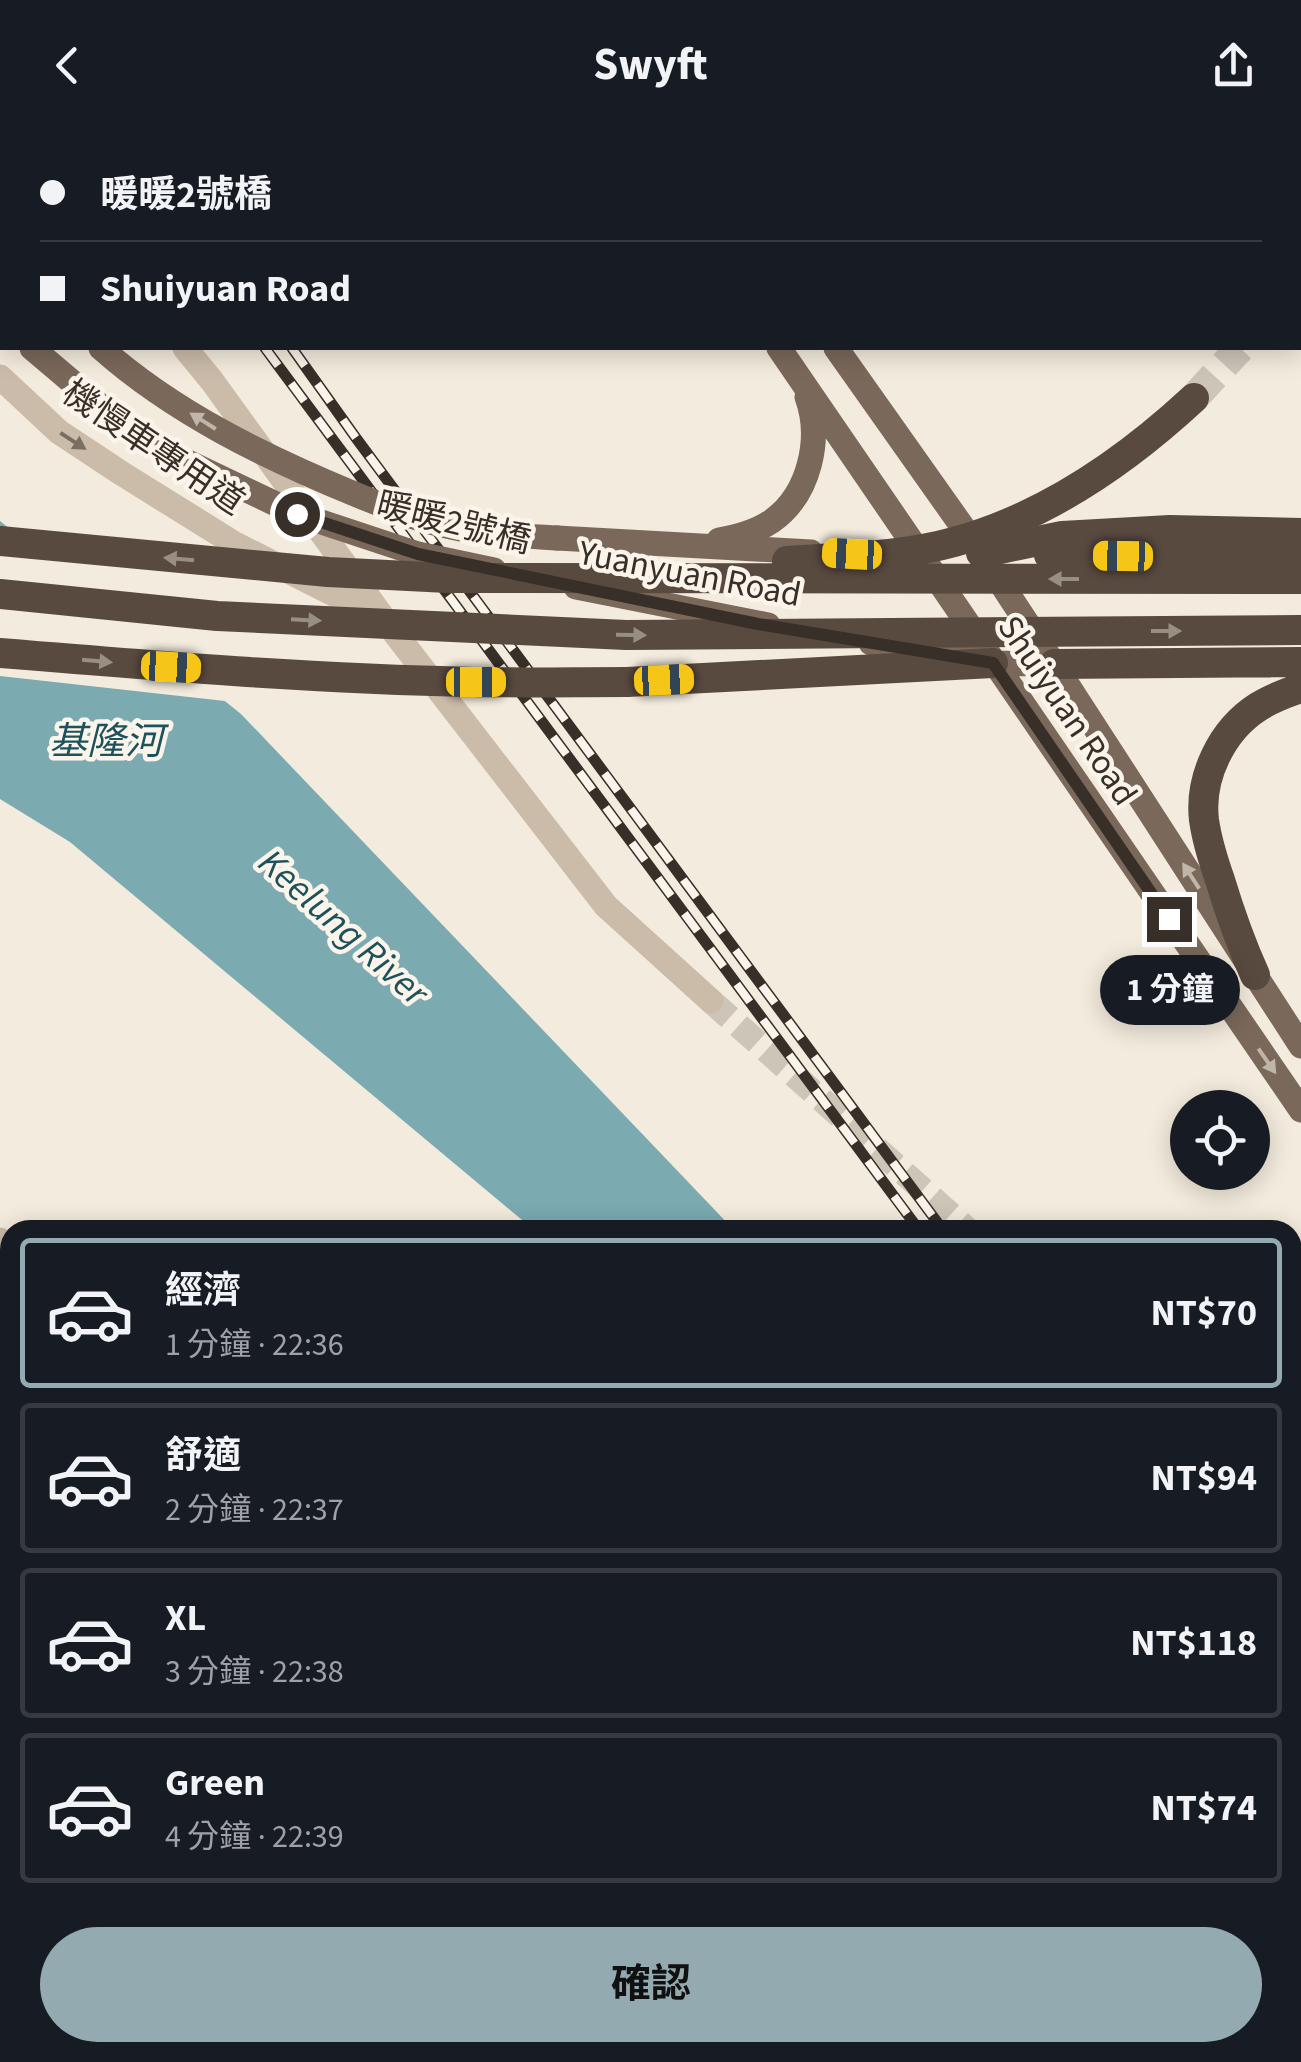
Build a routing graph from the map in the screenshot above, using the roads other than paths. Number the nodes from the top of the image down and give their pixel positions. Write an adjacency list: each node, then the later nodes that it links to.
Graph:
1 (34, 350): 17 (main road, 暖暖2號橋, bridge)
2 (103, 350): 10 (main road, 暖暖2號橋, one-way to 2, bridge)
3 (187, 350): 19 (street)
4 (780, 350): 6 (main road, Shuiyuan Road)
5 (837, 350): 13 (main road, Shuiyuan Road)
6 (797, 374): 12 (main road); 14 (main road, Shuiyuan Road)
7 (0, 377): 19 (street, 機慢車專用道, one-way to 19)
8 (1194, 398): 17 (highway, bridge)
9 (1301, 534): 13 (highway)
10 (557, 538): 12 (main road, Yuanyuan Road)
11 (0, 541): 17 (highway, one-way to 11, bridge)
12 (674, 544): 14 (main road, Yuanyuan Road)
13 (981, 553): 14 (main road, Yuanyuan Road); 15 (highway); 24 (main road, Shuiyuan Road)
14 (922, 558): 23 (main road, Shuiyuan Road)
15 (1301, 560)
16 (1301, 579): 17 (highway, one-way to 17, bridge)
17 (536, 580): 23 (main road, Yuanyuan Road)
18 (0, 594): 20 (highway, one-way to 20, bridge)
19 (384, 620): 27 (street)
20 (1301, 630)
21 (0, 653): 23 (highway, one-way to 23, bridge)
22 (1301, 662): 24 (highway)
23 (993, 663): 24 (main road, Yuanyuan Road); 29 (main road, Shuiyuan Road, one-way to 29)
24 (1054, 664): 26 (main road, Shuiyuan Road, one-way to 24)
25 (1301, 688): 26 (highway)
26 (1255, 975): 28 (main road, Shuiyuan Road)
27 (711, 1001)
28 (1301, 1046)
29 (1301, 1110)

